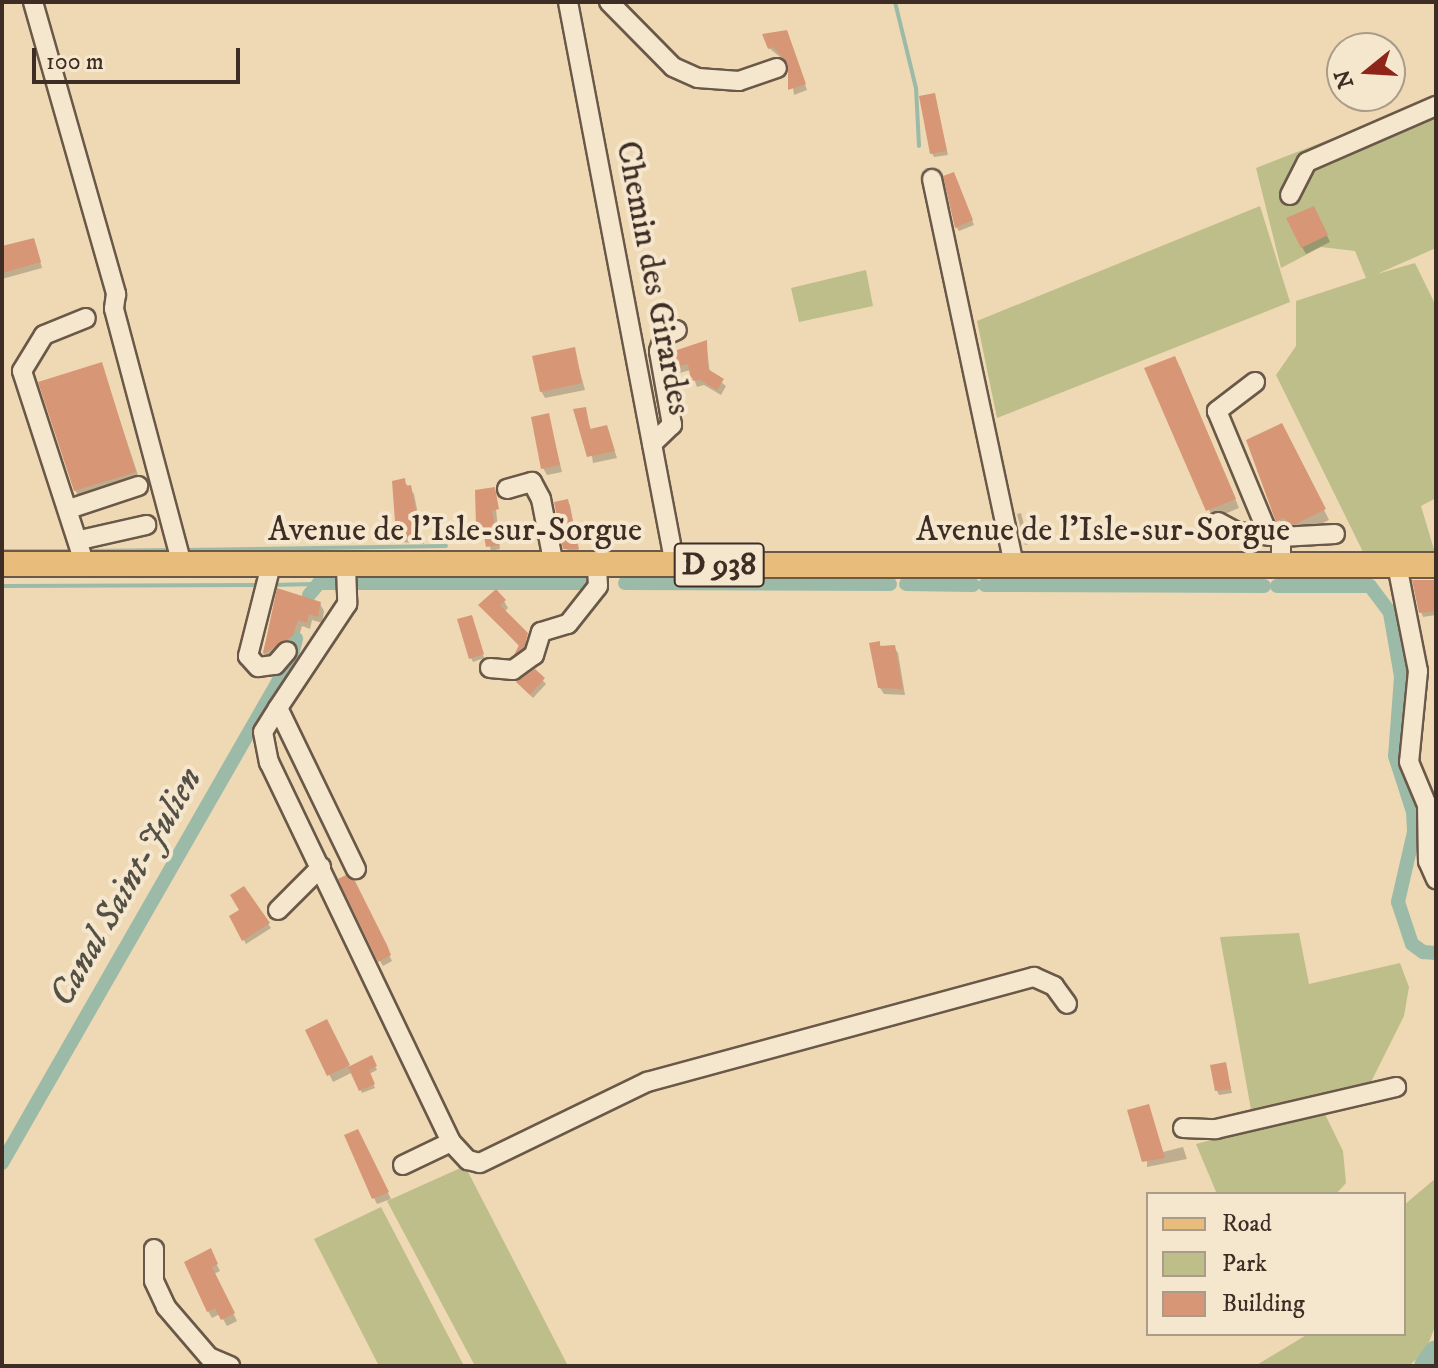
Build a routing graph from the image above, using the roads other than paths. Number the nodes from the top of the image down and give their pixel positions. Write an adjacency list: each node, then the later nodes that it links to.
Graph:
1 (33, 2): 22 (street)
2 (568, 2): 11 (street, Chemin des Girardes)
3 (609, 2): 4 (street)
4 (777, 68)
5 (1436, 106): 7 (street)
6 (932, 179): 27 (street)
7 (1290, 195)
8 (86, 318): 14 (street)
9 (677, 330): 11 (street)
10 (1255, 382): 18 (street)
11 (652, 444): 26 (street, Chemin des Girardes)
12 (138, 486): 14 (street)
13 (507, 489): 24 (street)
14 (69, 509): 19 (street)
15 (1218, 522): 18 (street)
16 (146, 525): 19 (street)
17 (1335, 534): 18 (street)
18 (1275, 537): 28 (street)
19 (80, 540): 21 (street)
20 (2, 564): 21 (main road, Avenue de l'Isle-sur-Sorgue / D 938)
21 (85, 565): 22 (main road, Avenue de l'Isle-sur-Sorgue / D 938)
22 (182, 565): 23 (main road, Avenue de l'Isle-sur-Sorgue / D 938)
23 (271, 565): 31 (main road, Avenue de l'Isle-sur-Sorgue / D 938); 32 (street)
24 (554, 565): 25 (main road, Avenue de l'Isle-sur-Sorgue / D 938); 31 (main road, Avenue de l'Isle-sur-Sorgue / D 938)
25 (597, 565): 26 (main road, Avenue de l'Isle-sur-Sorgue / D 938); 33 (street)
26 (675, 565): 27 (main road, Avenue de l'Isle-sur-Sorgue / D 938)
27 (1014, 565): 28 (main road, Avenue de l'Isle-sur-Sorgue / D 938)
28 (1281, 565): 29 (main road, Avenue de l'Isle-sur-Sorgue / D 938)
29 (1397, 565): 30 (main road, Avenue de l'Isle-sur-Sorgue / D 938); 35 (street)
30 (1436, 565)
31 (346, 566): 36 (street)
32 (287, 651)
33 (490, 668)
34 (1436, 699): 35 (street)
35 (1417, 701): 39 (street)
36 (278, 708): 37 (street); 38 (street)
37 (321, 867): 40 (street); 44 (street)
38 (356, 869)
39 (1436, 879)
40 (278, 910)
41 (1067, 1004): 44 (street)
42 (1396, 1087): 43 (street)
43 (1183, 1128)
44 (451, 1142): 45 (street)
45 (403, 1165)
46 (154, 1249): 47 (street)
47 (230, 1366)

